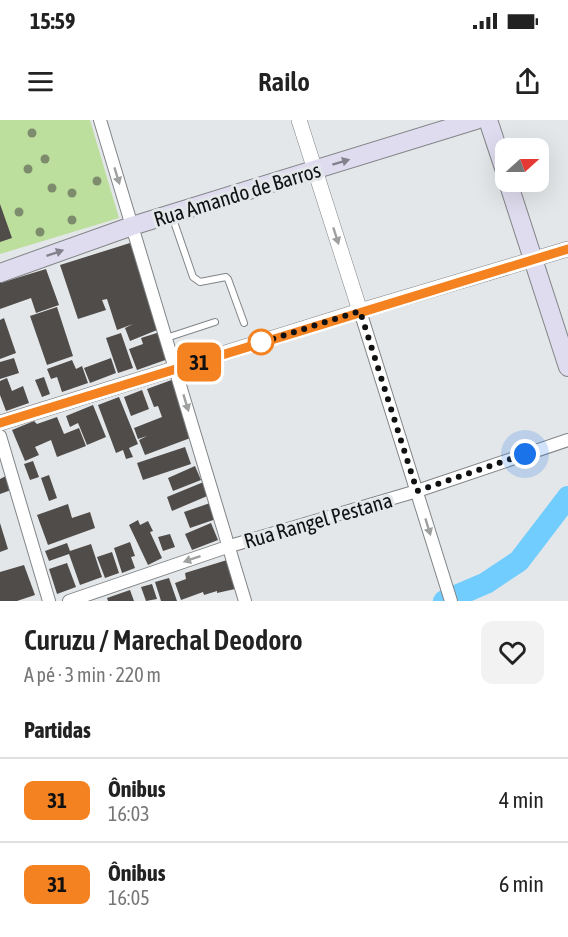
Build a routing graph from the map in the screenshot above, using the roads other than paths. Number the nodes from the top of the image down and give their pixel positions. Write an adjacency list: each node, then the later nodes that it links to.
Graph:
1 (100, 120): 9 (street, one-way to 9)
2 (299, 120): 6 (street)
3 (476, 120): 6 (main road, Rua Amando de Barros, one-way to 3)
4 (488, 120): 5 (main road)
5 (495, 141)
6 (315, 170): 8 (main road, Rua Amando de Barros); 13 (street, one-way to 13)
7 (511, 192): 11 (main road)
8 (172, 215): 9 (main road, Rua Amando de Barros); 15 (lane)
9 (132, 226): 12 (main road, Rua Amando de Barros, one-way to 9); 16 (street)
10 (568, 249): 11 (street)
11 (534, 259): 13 (street); 17 (main road)
12 (0, 273)
13 (360, 311): 18 (street); 22 (street)
14 (215, 322): 16 (lane)
15 (244, 323)
16 (166, 338): 18 (street)
17 (568, 368)
18 (175, 369): 19 (street); 23 (street, one-way to 23)
19 (0, 423)
20 (0, 436): 24 (street)
21 (568, 440): 22 (street, Rua Rangel Pestana)
22 (417, 491): 23 (street, Rua Rangel Pestana); 27 (street, one-way to 27)
23 (230, 546): 25 (street, Rua Rangel Pestana, one-way to 25); 26 (street)
24 (49, 601)
25 (69, 601)
26 (245, 601)
27 (451, 601)

